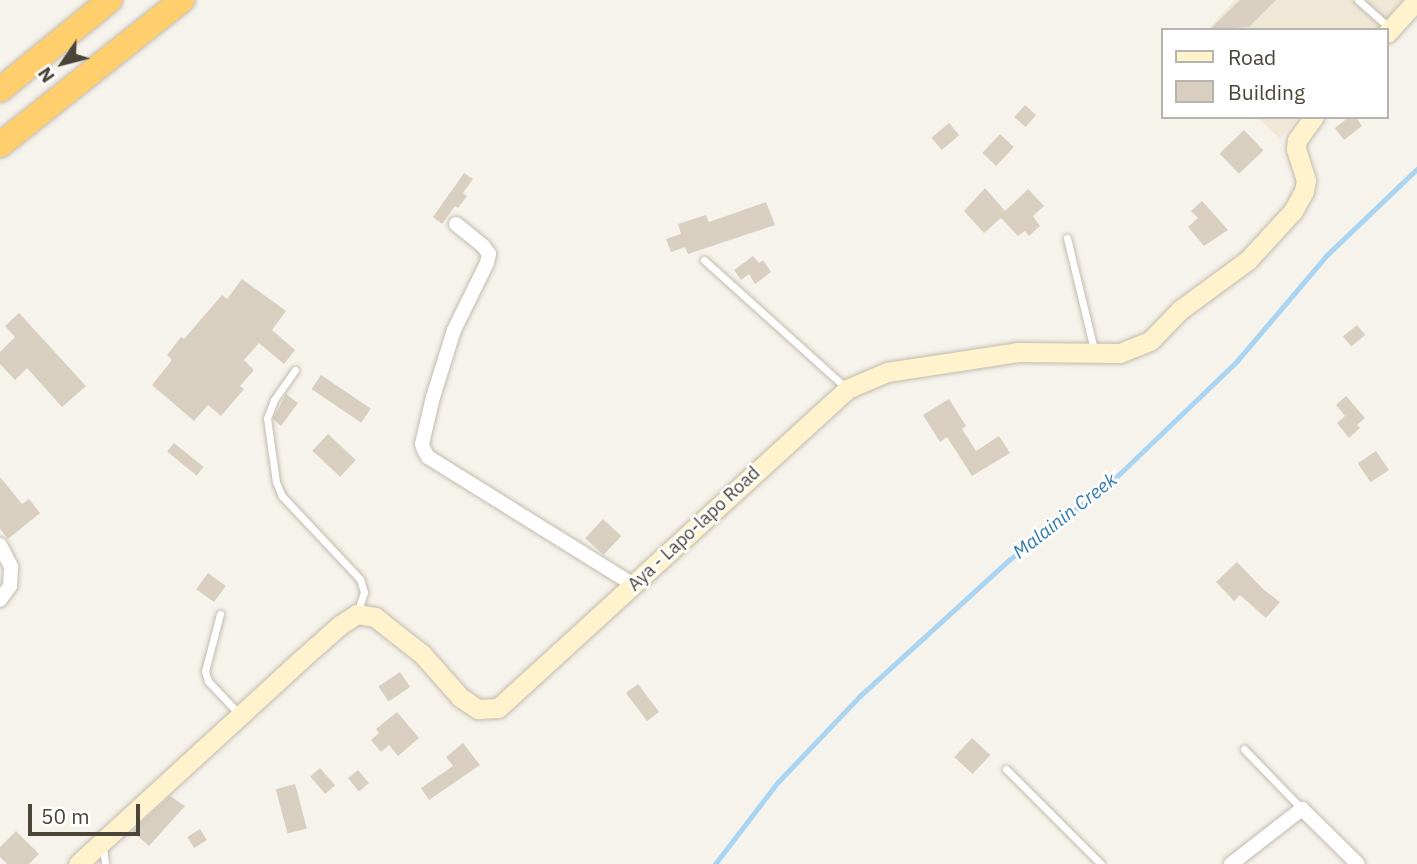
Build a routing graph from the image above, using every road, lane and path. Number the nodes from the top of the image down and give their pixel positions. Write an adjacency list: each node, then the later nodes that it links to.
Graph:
1 (110, 0): 7 (highway)
2 (183, 0): 9 (highway)
3 (1358, 0): 5 (lane)
4 (1417, 0): 6 (street)
5 (1386, 28)
6 (1389, 31)
7 (0, 90)
8 (1313, 119): 13 (street, Aya - Lapo-lapo Road)
9 (0, 145)
10 (456, 224): 17 (street)
11 (1067, 238): 13 (lane)
12 (704, 260): 15 (lane)
13 (1095, 352): 15 (street, Aya - Lapo-lapo Road)
14 (295, 370): 20 (lane)
15 (847, 389): 17 (street, Aya - Lapo-lapo Road)
16 (0, 545): 18 (street)
17 (634, 584): 20 (street, Aya - Lapo-lapo Road)
18 (0, 600)
19 (220, 614): 21 (lane)
20 (357, 614): 21 (street)
21 (240, 716): 25 (street)
22 (1244, 749): 24 (lane)
23 (1006, 769): 28 (lane)
24 (1303, 809): 29 (street); 30 (street)
25 (102, 843): 26 (street); 27 (lane)
26 (78, 864)
27 (105, 864)
28 (1101, 864)
29 (1231, 864)
30 (1357, 864)

